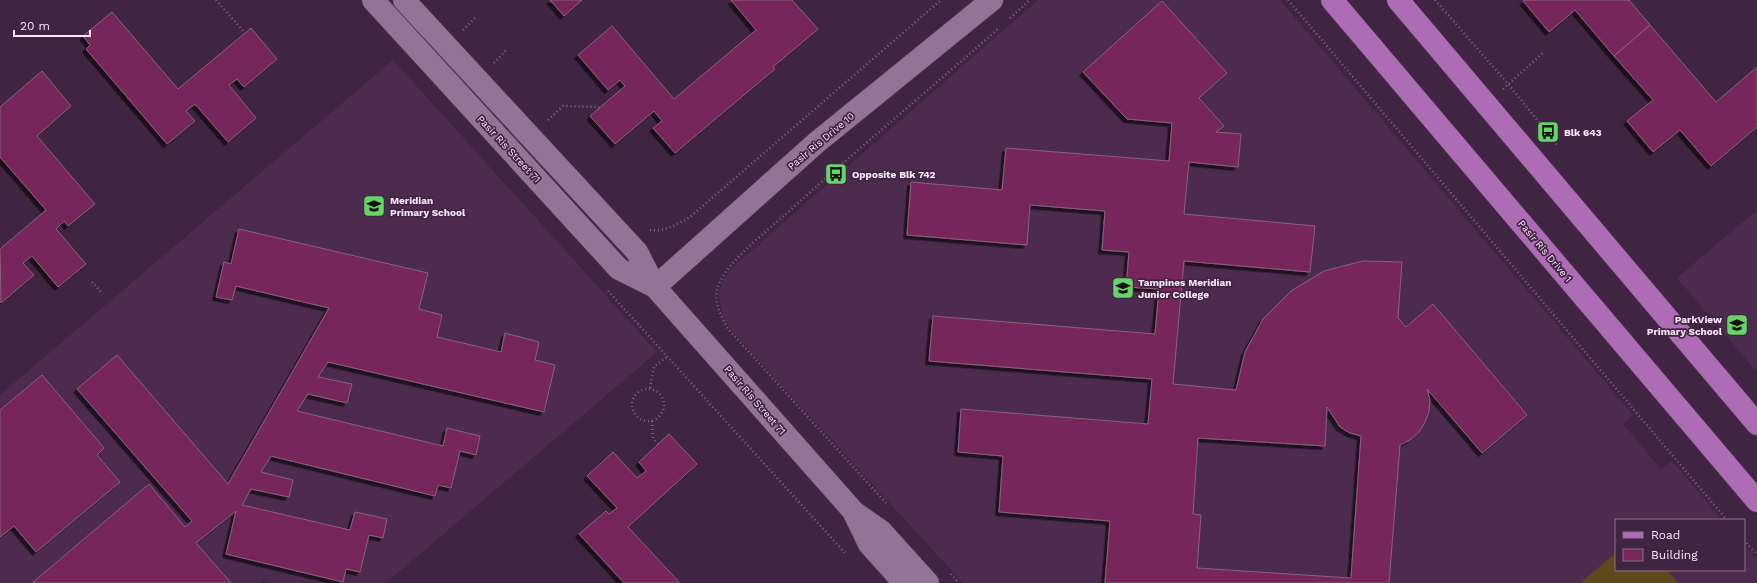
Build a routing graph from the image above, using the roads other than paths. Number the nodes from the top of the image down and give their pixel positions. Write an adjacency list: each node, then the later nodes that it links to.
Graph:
1 (373, 0): 6 (street, Pasir Ris Street 71)
2 (404, 0): 6 (street, Pasir Ris Street 71)
3 (992, 0): 6 (street, Pasir Ris Drive 10)
4 (1332, 0): 8 (main road, Pasir Ris Drive 1)
5 (1398, 0): 7 (main road)
6 (655, 287): 9 (street, Pasir Ris Street 71)
7 (1757, 424)
8 (1757, 501)
9 (854, 512): 10 (street, Pasir Ris Street 71); 11 (street, Pasir Ris Street 71)
10 (904, 583)
11 (928, 583)

